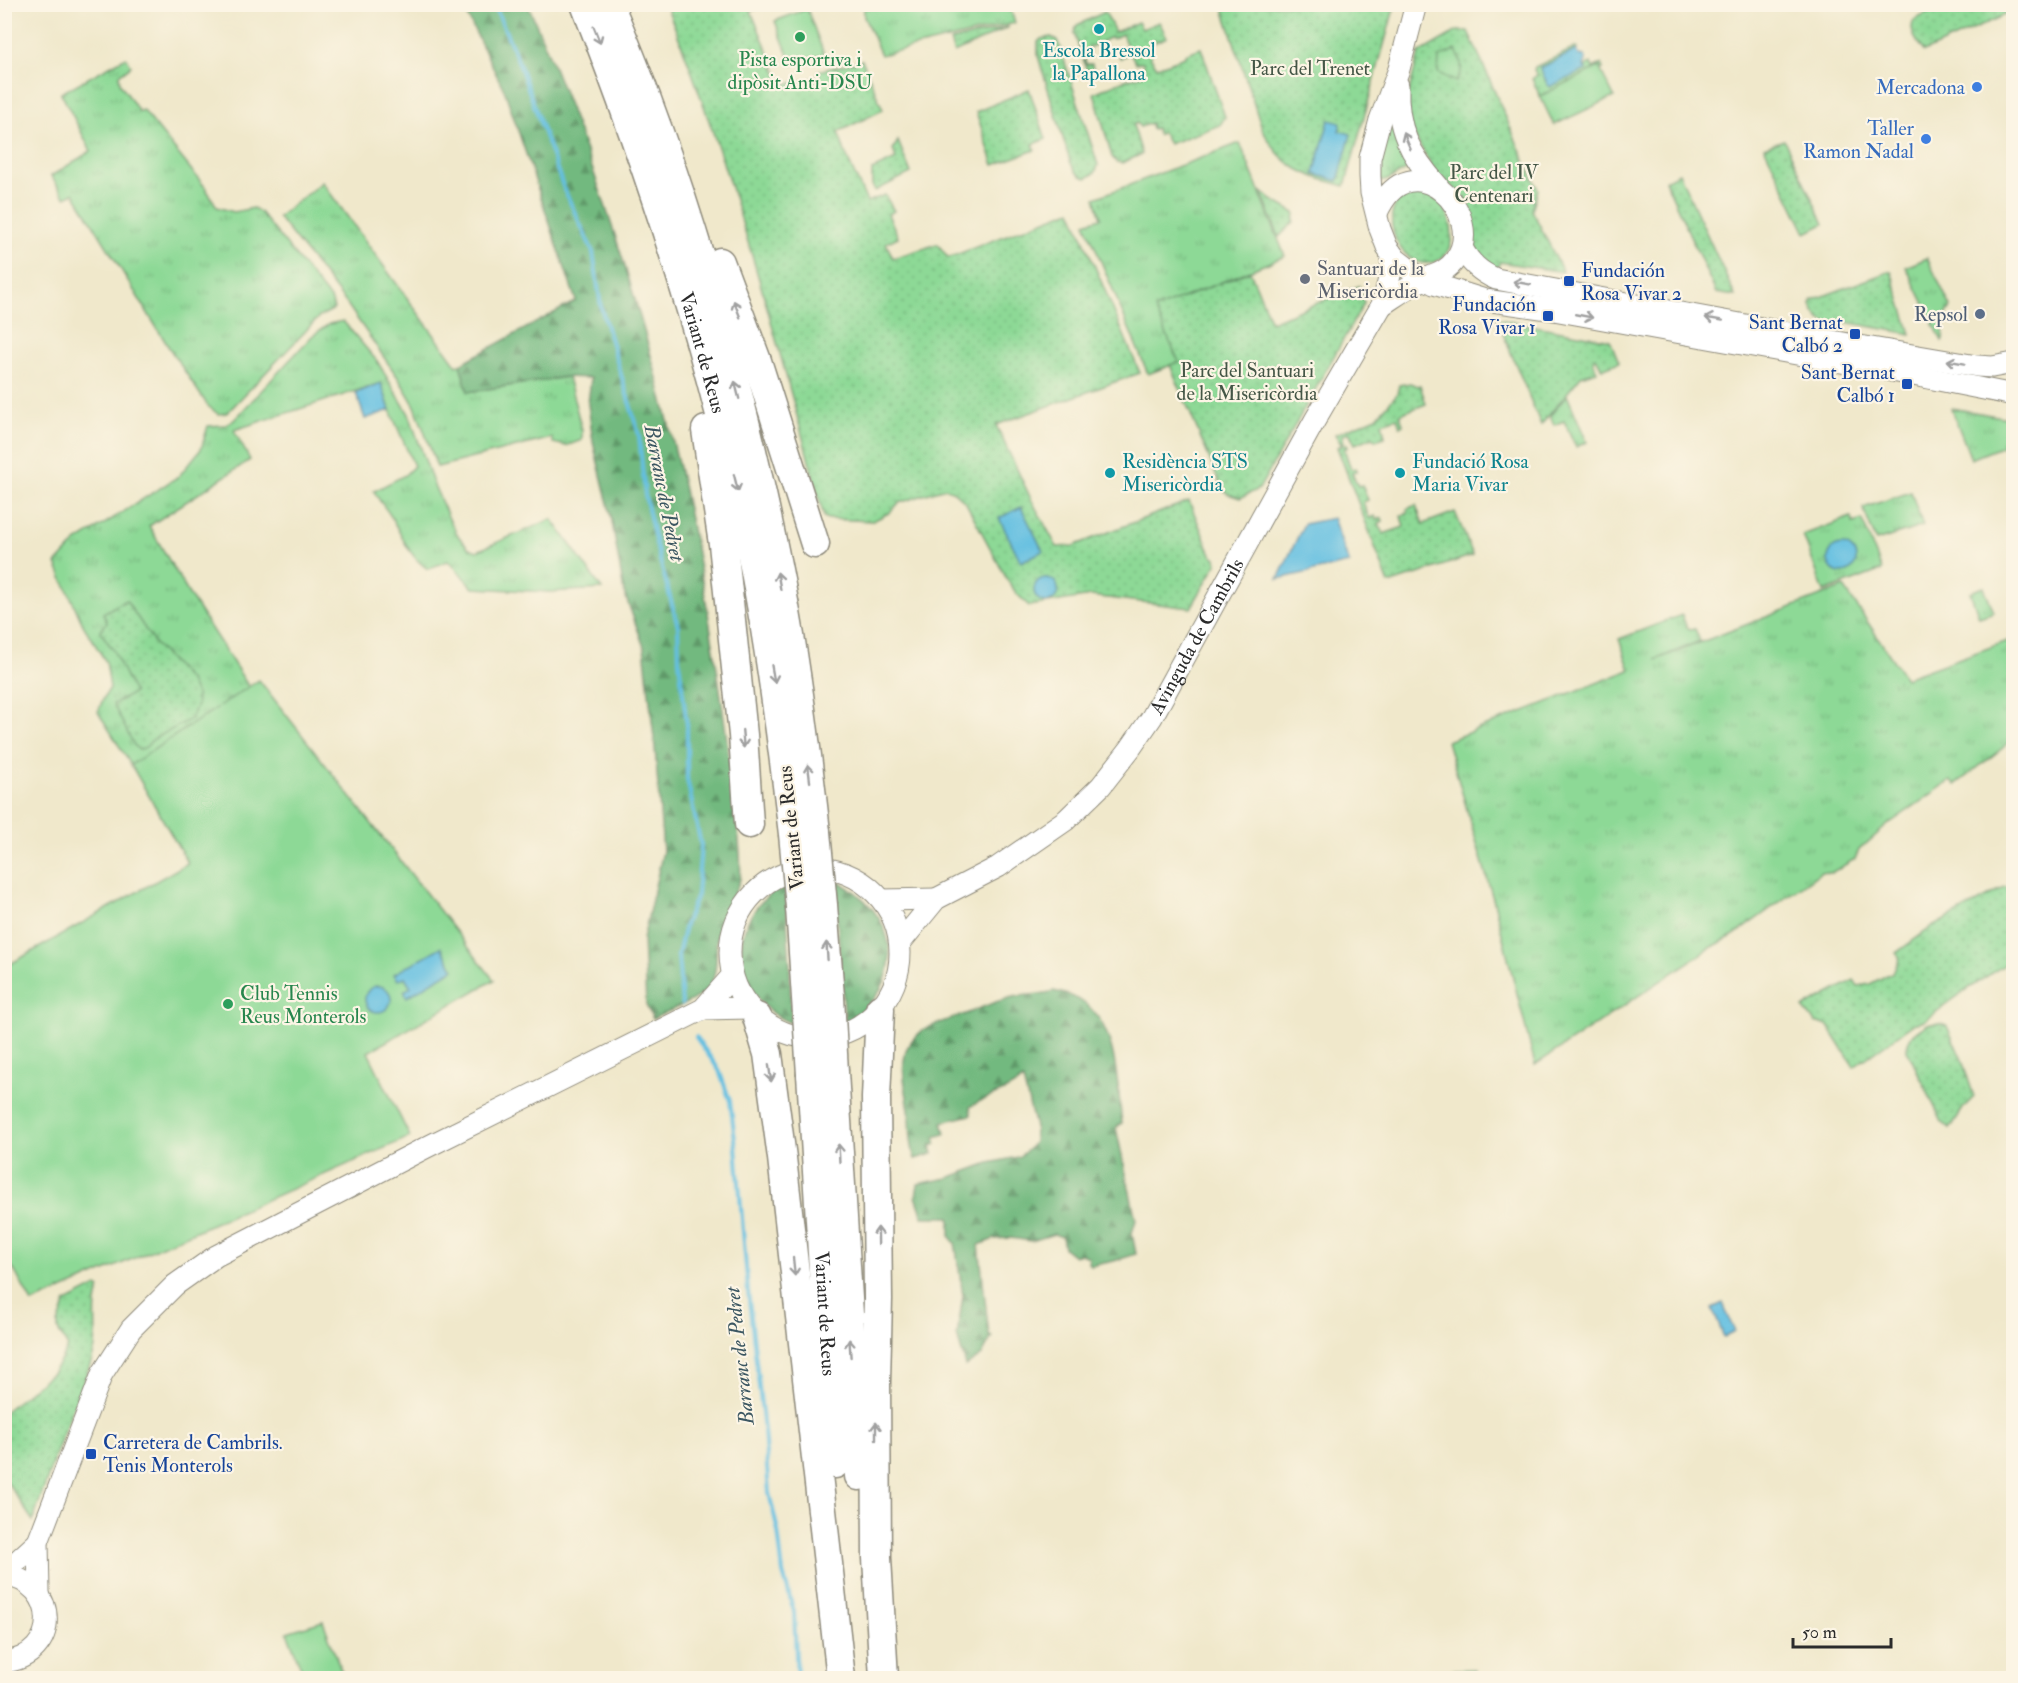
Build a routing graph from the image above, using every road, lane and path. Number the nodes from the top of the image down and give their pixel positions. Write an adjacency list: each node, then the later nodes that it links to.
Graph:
1 (585, 4): 5 (highway, Variant de Reus, one-way to 5)
2 (609, 4): 19 (highway, Variant de Reus, one-way to 2)
3 (618, 4): 17 (highway, one-way to 3)
4 (1416, 4): 6 (main road)
5 (609, 65): 18 (highway, one-way to 18); 19 (highway, Variant de Reus, one-way to 19)
6 (1399, 69): 7 (main road, one-way to 6); 8 (main road)
7 (1440, 189): 8 (main road); 9 (main road)
8 (1377, 213): 10 (main road)
9 (1462, 248): 11 (main road); 13 (main road, one-way to 9)
10 (1390, 251): 11 (main road); 12 (main road)
11 (1424, 279): 12 (main road); 16 (main road, one-way to 16)
12 (1382, 305): 20 (main road, Avinguda de Cambrils)
13 (2013, 363)
14 (2013, 373): 15 (main road)
15 (2013, 383)
16 (2013, 395)
17 (815, 544)
18 (749, 824)
19 (805, 833): 27 (highway, Variant de Reus, bridge)
20 (936, 899): 21 (main road); 22 (main road)
21 (882, 900): 22 (main road); 23 (main road)
22 (900, 943): 25 (main road)
23 (732, 976): 24 (main road); 26 (main road)
24 (703, 1009): 26 (main road); 28 (main road)
25 (880, 1009): 26 (main road); 35 (highway, one-way to 25)
26 (754, 1012): 32 (highway, one-way to 32)
27 (823, 1073): 33 (highway, Variant de Reus); 34 (highway, Variant de Reus, one-way to 27)
28 (38, 1542): 29 (main road); 30 (main road)
29 (4, 1574): 30 (main road)
30 (39, 1593): 31 (main road)
31 (4, 1662)
32 (840, 1678)
33 (851, 1678)
34 (875, 1678)
35 (884, 1678)

